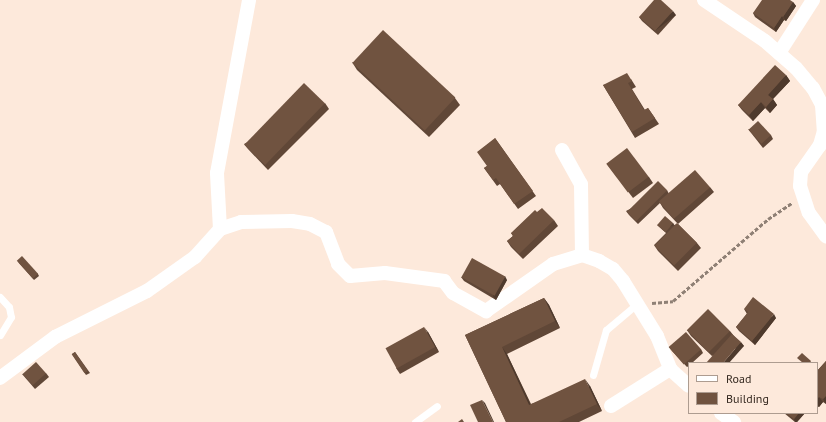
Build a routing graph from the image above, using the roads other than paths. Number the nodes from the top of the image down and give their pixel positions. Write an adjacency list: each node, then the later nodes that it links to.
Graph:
1 (249, 0): 7 (street)
2 (704, 0): 4 (street)
3 (814, 0): 4 (street)
4 (779, 53): 5 (street)
5 (825, 130): 8 (street)
6 (562, 150): 9 (street)
7 (220, 229): 9 (street); 15 (street)
8 (826, 236)
9 (582, 255): 11 (street)
10 (0, 297): 12 (lane)
11 (639, 303): 13 (street); 14 (lane)
12 (0, 335)
13 (670, 369): 16 (street); 18 (street)
14 (593, 376)
15 (0, 378)
16 (688, 385)
17 (437, 406): 20 (lane)
18 (611, 406)
19 (722, 414): 21 (street)
20 (415, 422)
21 (734, 422)

